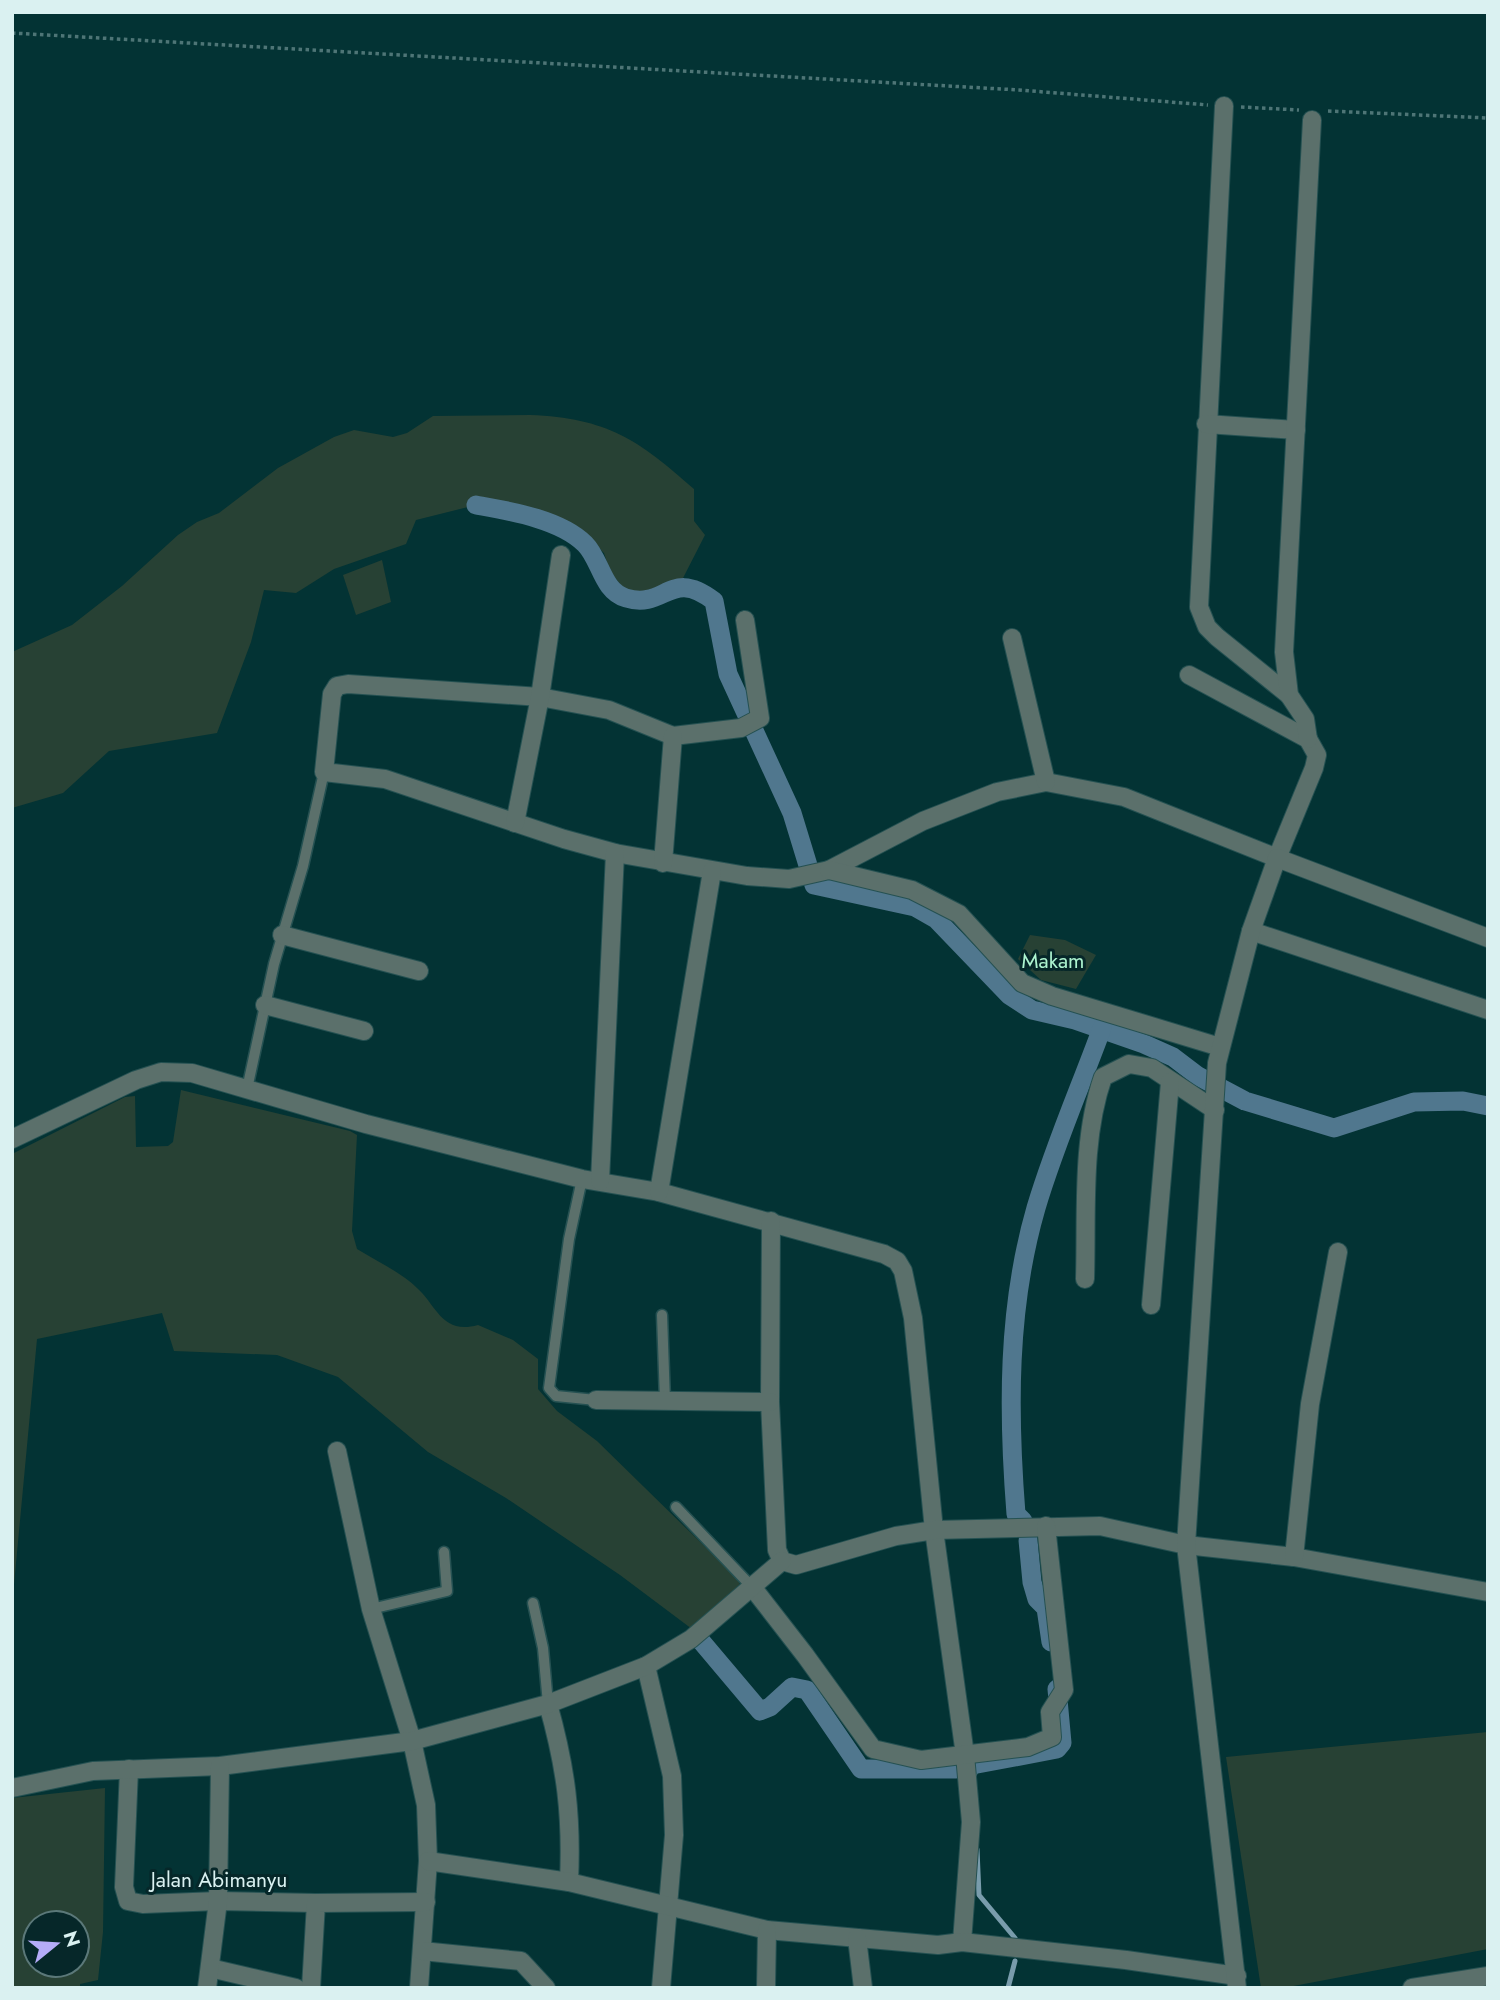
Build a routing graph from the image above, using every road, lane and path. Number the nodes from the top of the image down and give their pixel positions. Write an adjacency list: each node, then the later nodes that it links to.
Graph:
1 (12, 33): 2 (path)
2 (1224, 106): 3 (path); 5 (street)
3 (1313, 114): 4 (path); 6 (street)
4 (1488, 118)
5 (1206, 424): 6 (street); 11 (street)
6 (1296, 430): 11 (street)
7 (561, 555): 12 (street)
8 (745, 620): 13 (street)
9 (1012, 638): 16 (street)
10 (1189, 675): 14 (street)
11 (1289, 695): 14 (street)
12 (541, 697): 13 (street); 15 (street); 17 (street)
13 (673, 736): 20 (street)
14 (1308, 739): 19 (street)
15 (324, 772): 17 (street); 24 (lane)
16 (1046, 782): 19 (street); 22 (street)
17 (515, 823): 18 (street)
18 (615, 853): 20 (street); 35 (street)
19 (1277, 858): 23 (street); 25 (street)
20 (663, 863): 21 (street)
21 (712, 871): 22 (street); 36 (street)
22 (819, 873): 30 (street)
23 (1251, 931): 28 (street); 30 (street)
24 (282, 935): 26 (street); 27 (lane)
25 (1488, 938)
26 (419, 971)
27 (265, 1005): 29 (street); 32 (lane)
28 (1488, 1010)
29 (364, 1031)
30 (1218, 1055): 33 (street)
31 (1170, 1082): 33 (street); 39 (street); 40 (street)
32 (247, 1089): 34 (street); 35 (street)
33 (1215, 1110): 49 (street)
34 (12, 1139)
35 (591, 1180): 36 (street); 42 (lane)
36 (659, 1192): 37 (street)
37 (771, 1221): 44 (street); 48 (street)
38 (1338, 1252): 51 (street)
39 (1085, 1279)
40 (1151, 1305)
41 (662, 1315): 43 (lane)
42 (596, 1400): 43 (street)
43 (665, 1401): 44 (street)
44 (771, 1402): 52 (street)
45 (337, 1451): 56 (street)
46 (676, 1507): 53 (lane)
47 (1046, 1525): 48 (street); 49 (street); 60 (street)
48 (934, 1530): 52 (street); 60 (street)
49 (1186, 1545): 51 (street); 76 (street)
50 (444, 1552): 56 (lane)
51 (1294, 1557): 54 (street)
52 (782, 1561): 53 (street)
53 (753, 1588): 57 (street); 60 (street)
54 (1488, 1592)
55 (533, 1604): 58 (lane)
56 (371, 1609): 59 (street)
57 (646, 1666): 58 (street); 69 (street)
58 (548, 1703): 59 (street); 65 (street)
59 (412, 1741): 61 (street); 64 (street)
60 (965, 1755): 72 (street)
61 (220, 1766): 62 (street); 66 (street)
62 (129, 1769): 63 (street); 66 (street, Jalan Abimanyu)
63 (12, 1788)
64 (428, 1861): 65 (street); 67 (street)
65 (569, 1882): 69 (street)
66 (218, 1900): 68 (street, Jalan Abimanyu); 74 (street)
67 (425, 1902): 68 (street, Jalan Abimanyu); 73 (street)
68 (316, 1903): 79 (street)
69 (667, 1904): 70 (street); 82 (street)
70 (767, 1930): 71 (street); 83 (street)
71 (857, 1938): 72 (street); 84 (street)
72 (962, 1942): 76 (street)
73 (422, 1951): 80 (street); 81 (street)
74 (210, 1968): 77 (street); 78 (street)
75 (1488, 1976): 85 (street)
76 (1237, 1982)
77 (207, 1988)
78 (296, 1988)
79 (311, 1988)
80 (419, 1988)
81 (546, 1988)
82 (661, 1988)
83 (766, 1988)
84 (863, 1988)
85 (1412, 1988)

